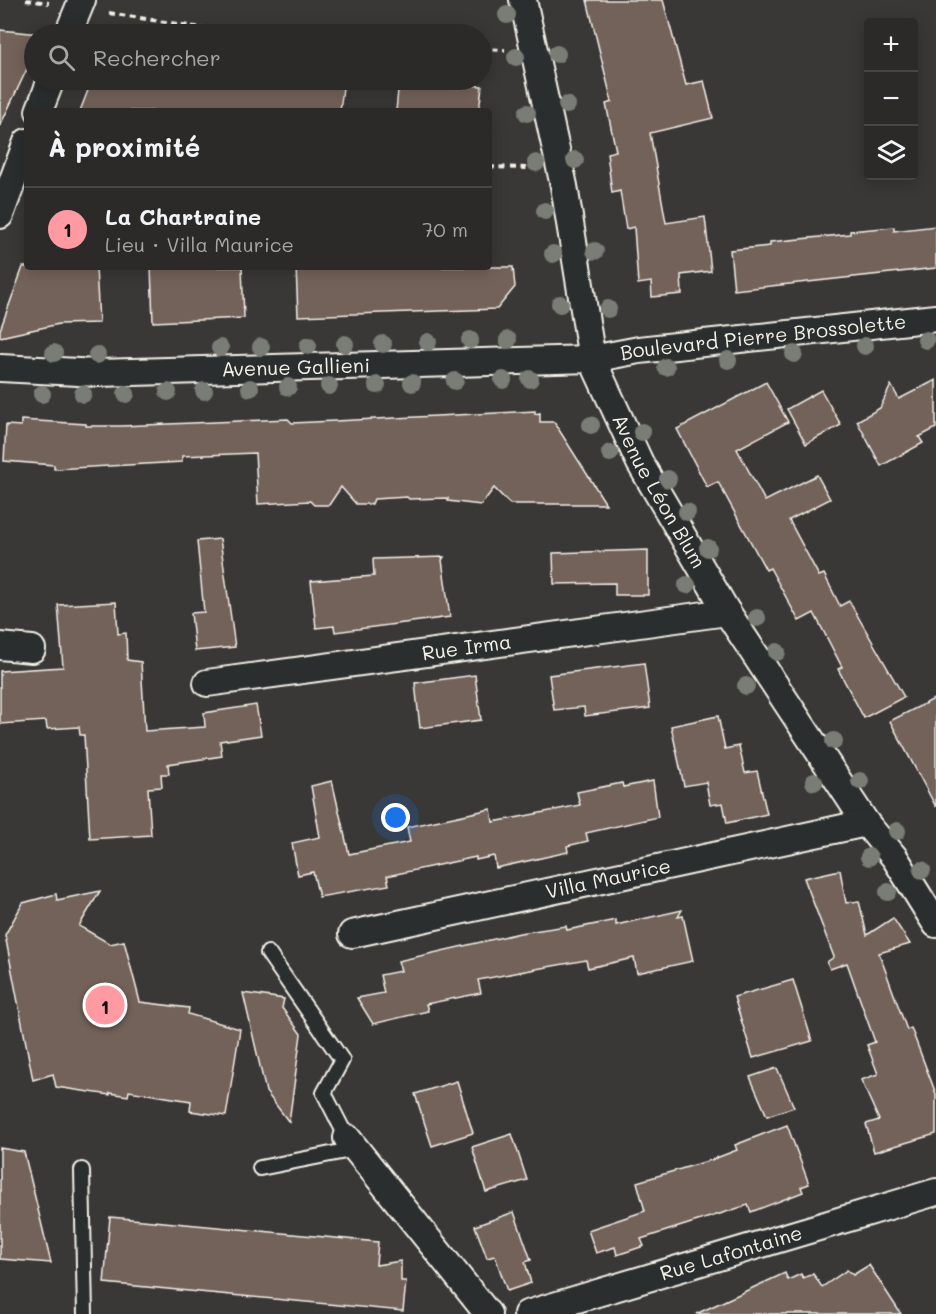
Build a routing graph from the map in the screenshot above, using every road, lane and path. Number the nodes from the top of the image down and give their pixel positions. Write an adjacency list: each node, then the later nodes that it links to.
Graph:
1 (26, 0): 3 (path)
2 (523, 0): 10 (street, Avenue Léon Blum)
3 (80, 4): 4 (street); 5 (path)
4 (72, 24)
5 (182, 24)
6 (47, 90): 7 (street)
7 (40, 108)
8 (24, 150): 11 (street)
9 (492, 167): 10 (path)
10 (561, 169): 13 (street, Avenue Léon Blum)
11 (0, 215)
12 (936, 318): 13 (street, Boulevard Pierre Brossolette)
13 (592, 359): 14 (street, Avenue Gallieni); 15 (street, Avenue Léon Blum)
14 (0, 368)
15 (727, 612): 18 (street, Rue Irma); 19 (street, Avenue Léon Blum)
16 (0, 646): 17 (street)
17 (32, 649)
18 (207, 682)
19 (866, 823): 20 (street, Avenue Léon Blum); 21 (street, Villa Maurice)
20 (936, 924)
21 (352, 934)
22 (268, 953): 23 (lane)
23 (351, 1143): 24 (lane); 28 (street)
24 (260, 1168)
25 (82, 1170): 27 (lane)
26 (936, 1192): 29 (street, Rue Lafontaine)
27 (85, 1314)
28 (488, 1314)
29 (527, 1314)

